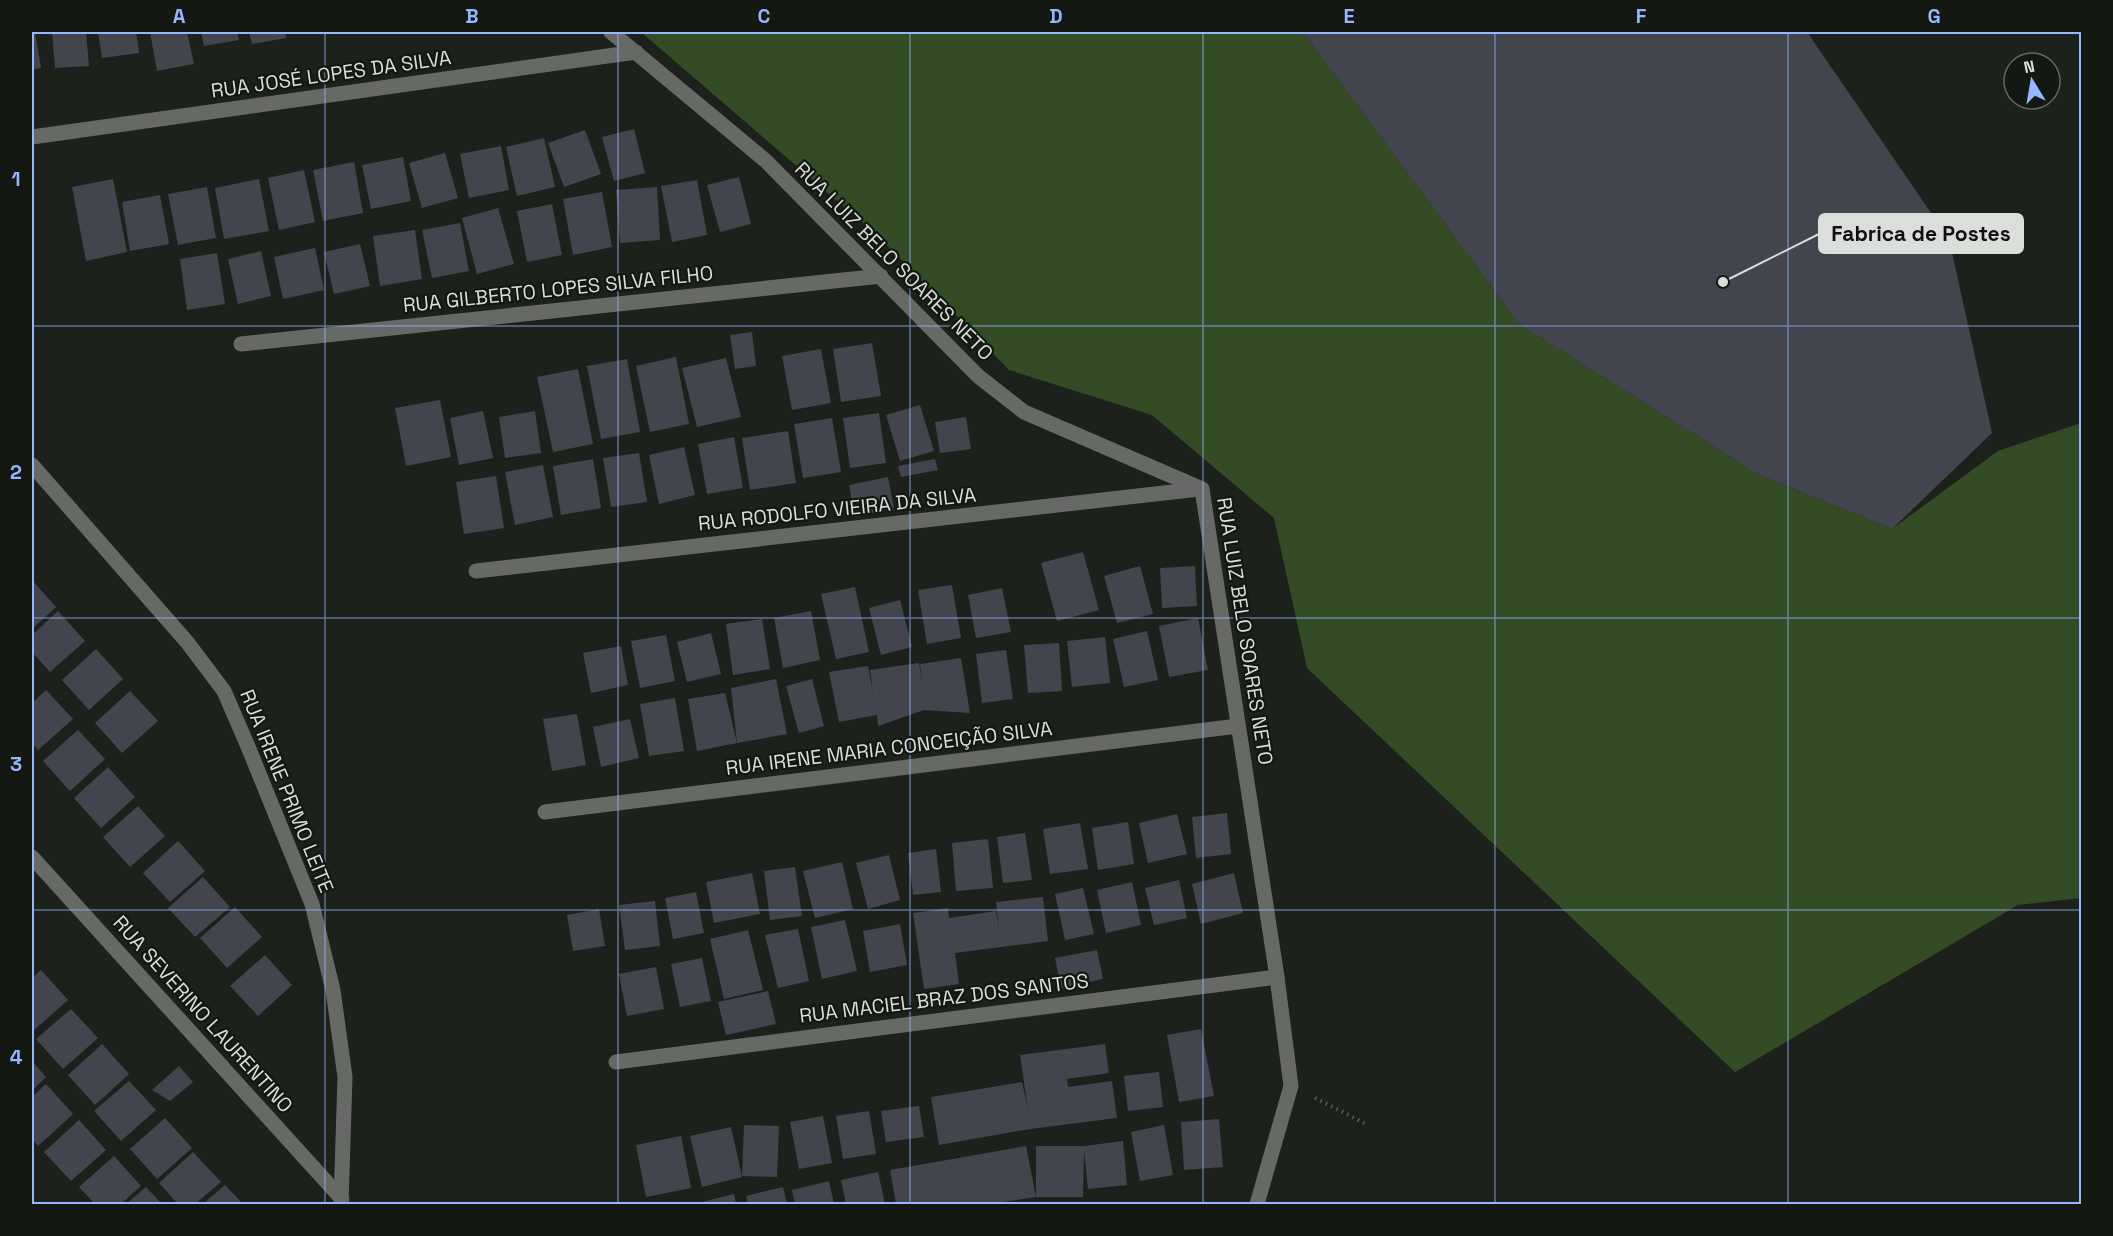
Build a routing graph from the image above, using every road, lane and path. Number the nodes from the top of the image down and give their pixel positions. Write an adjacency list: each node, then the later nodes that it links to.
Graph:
1 (611, 32): 2 (street, RUA LUIZ BELO SOARES NETO)
2 (636, 52): 3 (street, RUA JOSÉ LOPES DA SILVA); 4 (street, RUA LUIZ BELO SOARES NETO)
3 (32, 137)
4 (881, 276): 5 (street, RUA GILBERTO LOPES SILVA FILHO); 7 (street, RUA LUIZ BELO SOARES NETO)
5 (241, 344)
6 (32, 465): 16 (street, RUA IRENE PRIMO LEITE)
7 (1202, 489): 8 (street, RUA RODOLFO VIEIRA DA SILVA); 9 (street, RUA LUIZ BELO SOARES NETO)
8 (476, 571)
9 (1238, 726): 10 (street, RUA IRENE MARIA CONCEIÇÃO SILVA); 12 (street, RUA LUIZ BELO SOARES NETO)
10 (545, 812)
11 (32, 857): 16 (street, RUA SEVERINO LAURENTINO)
12 (1277, 976): 13 (street, RUA MACIEL BRAZ DOS SANTOS); 14 (street, RUA LUIZ BELO SOARES NETO)
13 (616, 1062)
14 (1291, 1086): 15 (path); 17 (street, RUA LUIZ BELO SOARES NETO)
15 (1368, 1125)
16 (342, 1202)
17 (1257, 1204)

